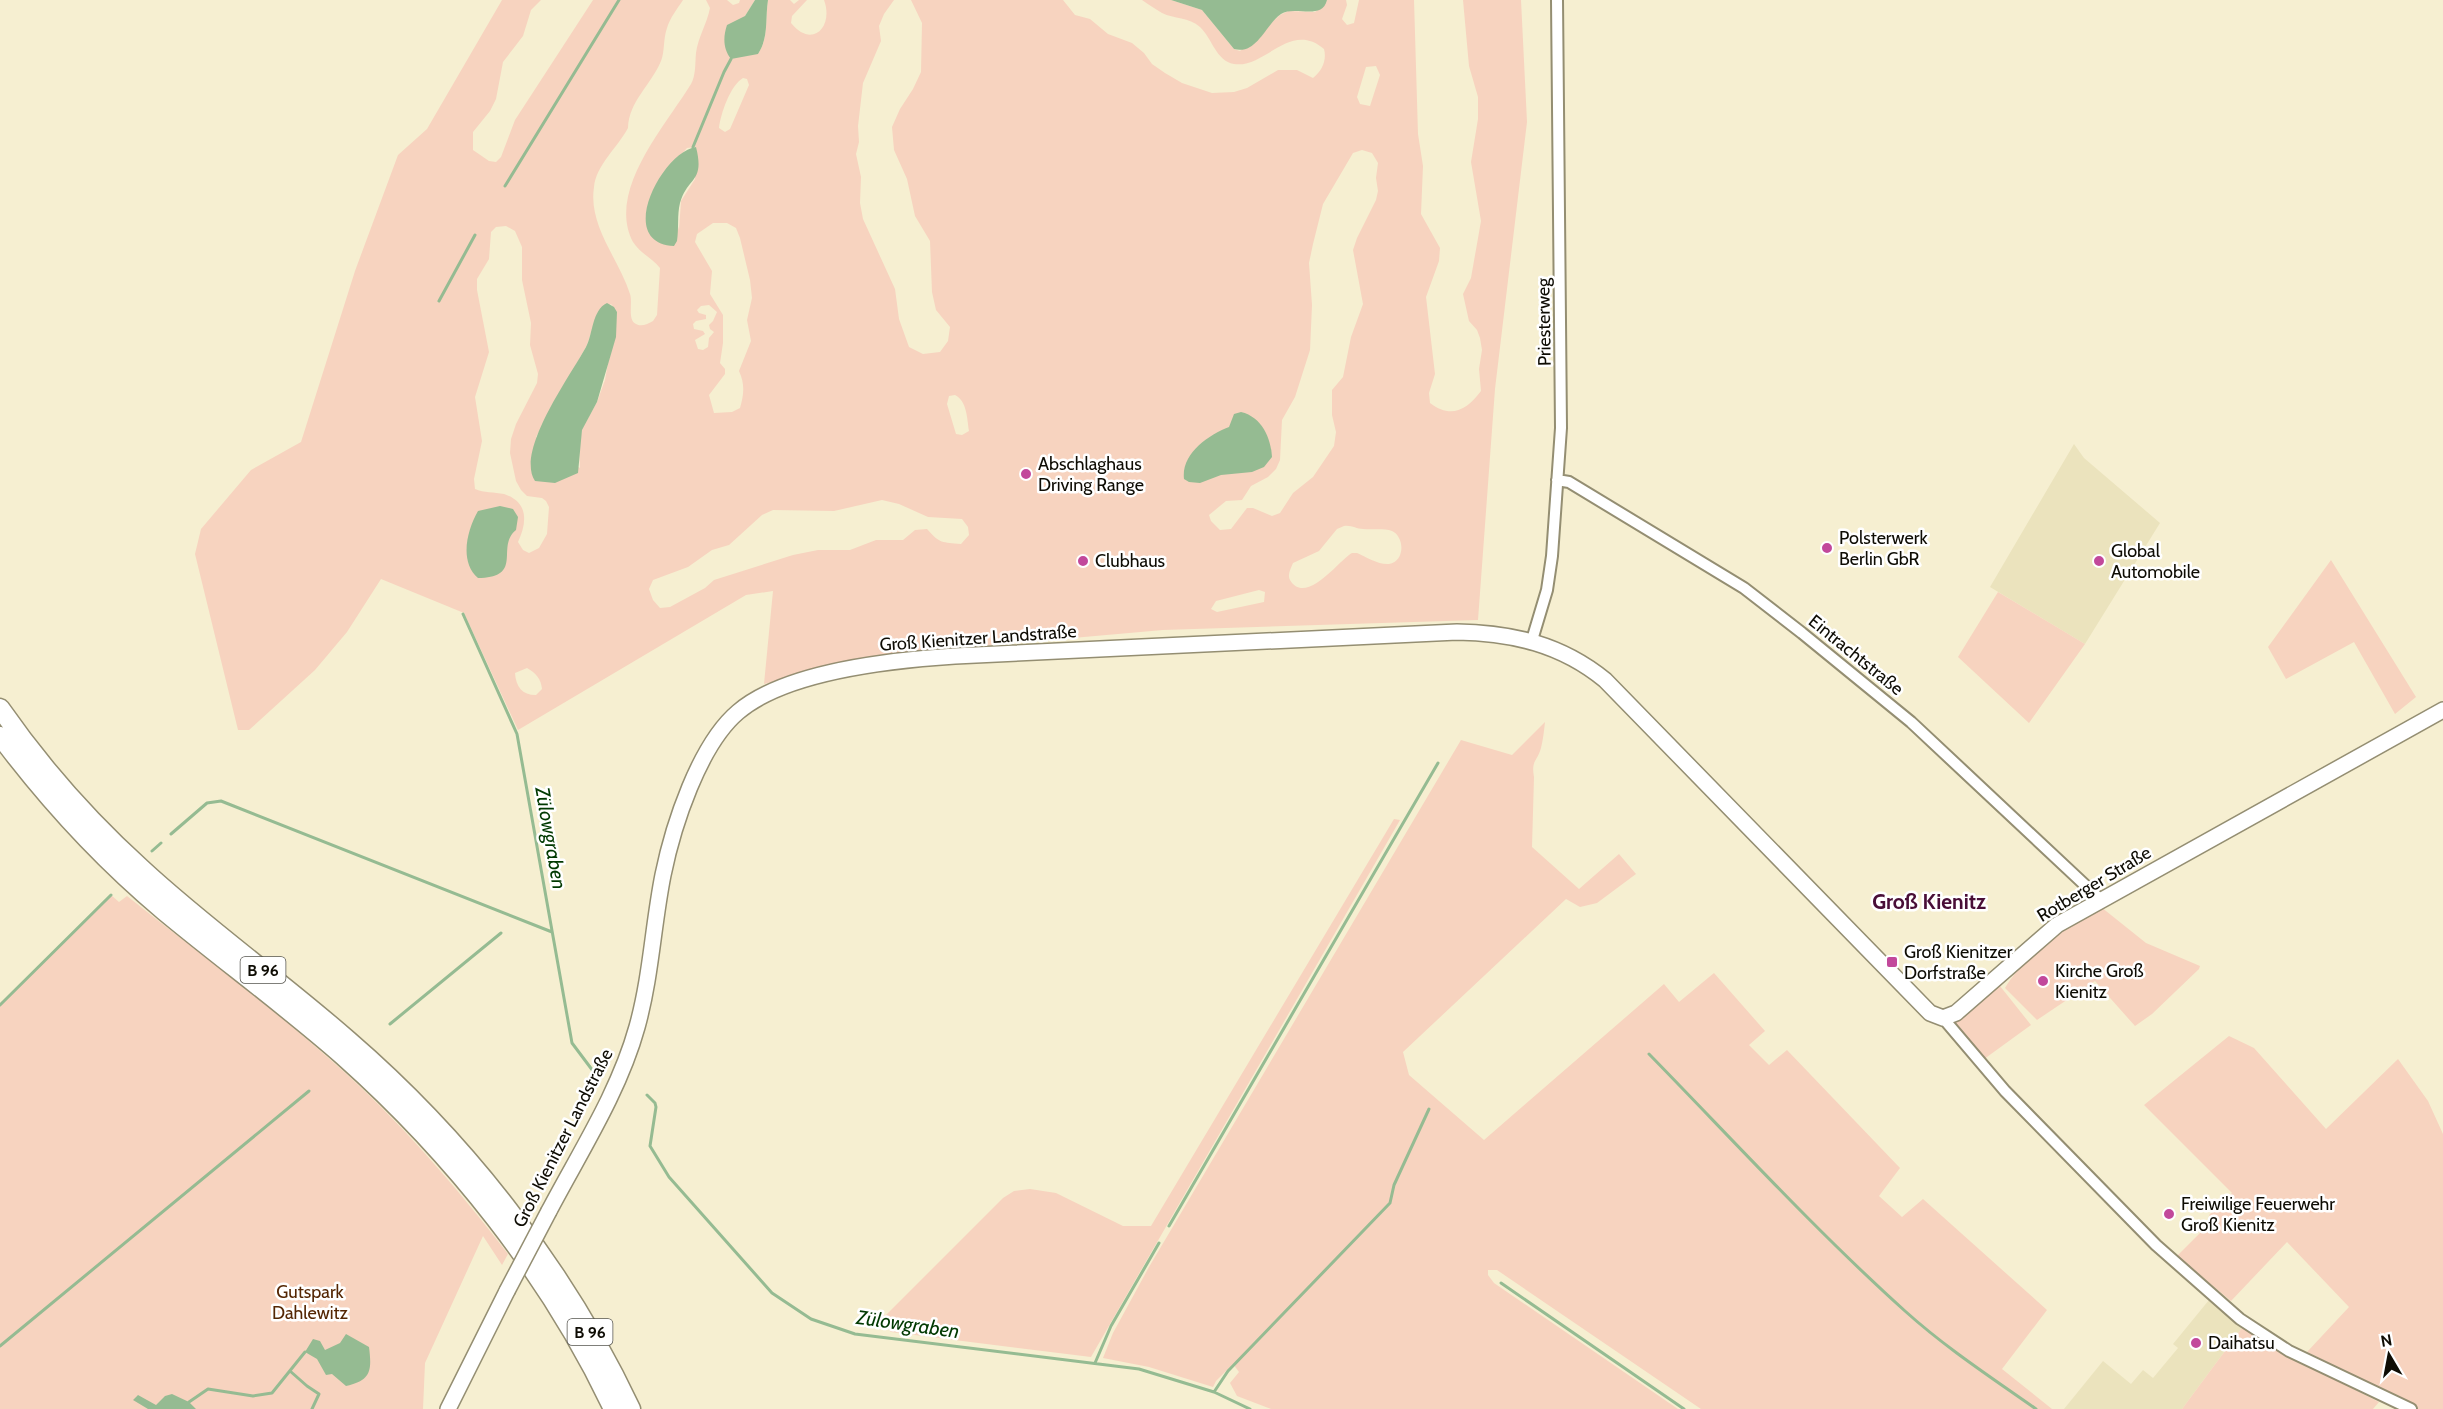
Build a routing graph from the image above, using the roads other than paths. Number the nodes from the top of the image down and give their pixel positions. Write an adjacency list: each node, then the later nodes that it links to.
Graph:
1 (1557, 0): 2 (street, Priesterweg)
2 (1557, 480): 3 (street, Priesterweg); 7 (street, Eintrachtstraße)
3 (1532, 640): 8 (main road); 9 (main road, Groß Kienitzer Landstraße, bridge)
4 (0, 708): 11 (highway, B 96)
5 (2443, 710): 7 (main road, Rotberger Straße)
6 (0, 736): 10 (highway, B 96)
7 (2101, 900): 8 (main road, Rotberger Straße)
8 (1943, 1018): 12 (street)
9 (448, 1409)
10 (613, 1409)
11 (631, 1409)
12 (2411, 1409)

